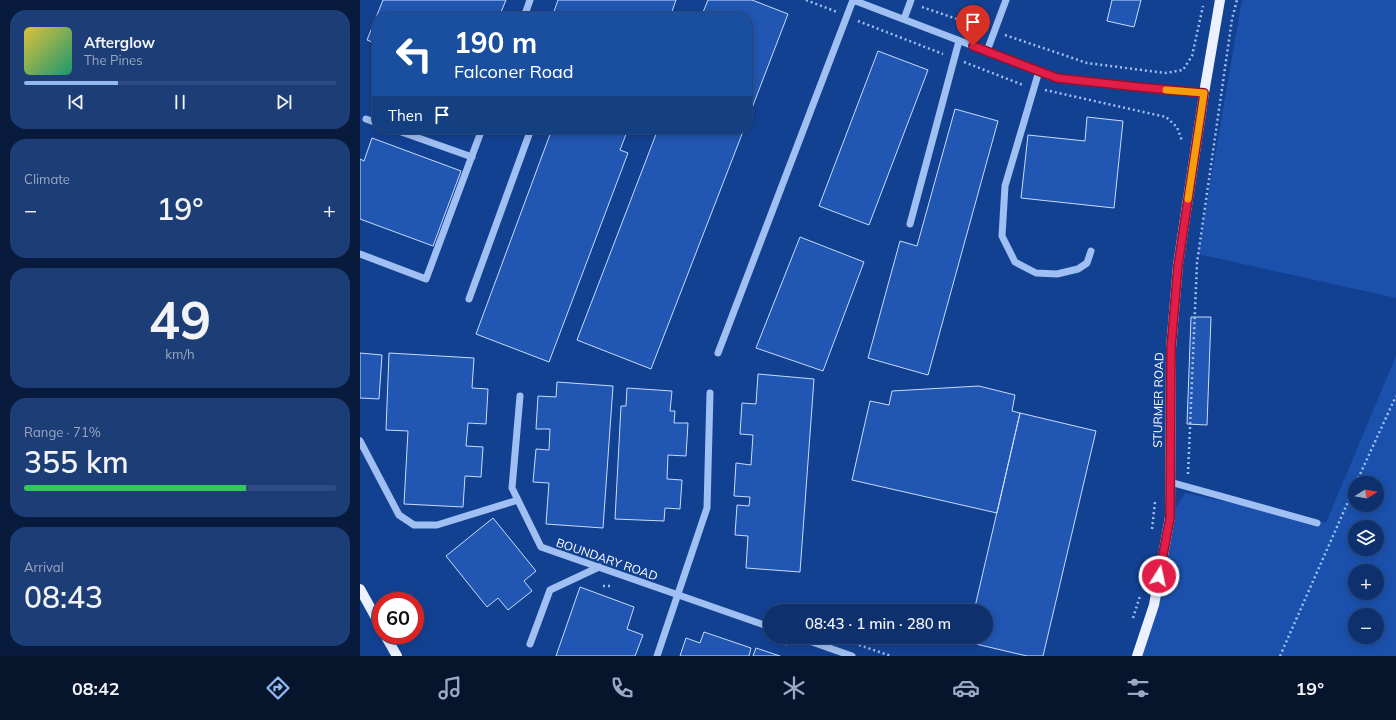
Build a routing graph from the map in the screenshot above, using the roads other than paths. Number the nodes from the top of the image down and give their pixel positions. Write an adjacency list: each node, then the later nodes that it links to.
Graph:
1 (530, 0): 6 (street)
2 (853, 0): 7 (street); 22 (street)
3 (1006, 0): 9 (street)
4 (1220, 0): 11 (main road, STURMER ROAD)
5 (913, 3): 7 (street)
6 (526, 12)
7 (904, 19): 8 (street)
8 (959, 40): 9 (street); 18 (street)
9 (987, 51): 10 (street)
10 (1039, 71): 11 (street); 19 (street)
11 (1204, 93): 26 (main road, STURMER ROAD)
12 (366, 119): 13 (street)
13 (372, 121)
14 (407, 134): 17 (street)
15 (480, 134): 17 (street)
16 (529, 134): 21 (street)
17 (472, 158): 20 (street)
18 (910, 224)
19 (1091, 251)
20 (360, 254)
21 (469, 299)
22 (718, 353)
23 (710, 393): 31 (street)
24 (520, 396): 27 (street, BOUNDARY ROAD)
25 (360, 441): 27 (street)
26 (1170, 482): 28 (street); 41 (main road, STURMER ROAD)
27 (518, 500): 29 (street, BOUNDARY ROAD)
28 (1318, 523)
29 (599, 567): 31 (street, BOUNDARY ROAD); 35 (street)
30 (360, 589): 32 (main road)
31 (678, 595): 33 (street, BOUNDARY ROAD); 39 (street)
32 (372, 611)
33 (763, 625)
34 (390, 644): 38 (main road)
35 (530, 644)
36 (814, 644): 37 (street)
37 (834, 653): 40 (street)
38 (397, 656)
39 (657, 656)
40 (852, 656)
41 (1137, 656)

